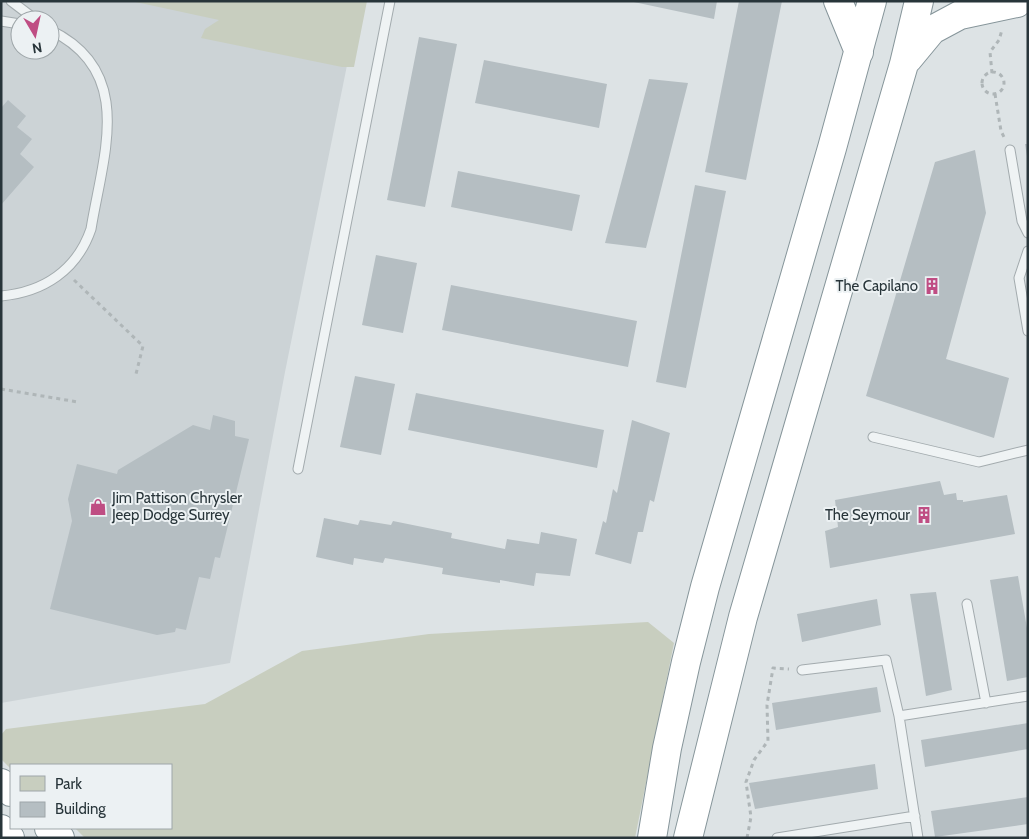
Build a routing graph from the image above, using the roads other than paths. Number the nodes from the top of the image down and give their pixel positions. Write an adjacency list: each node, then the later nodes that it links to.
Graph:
1 (11, 1): 7 (lane)
2 (390, 1): 18 (lane)
3 (838, 1): 9 (highway)
4 (872, 1): 9 (highway)
5 (919, 1): 10 (highway)
6 (1017, 3): 10 (highway)
7 (23, 10)
8 (60, 35): 14 (lane)
9 (858, 52): 29 (highway)
10 (904, 64): 30 (highway)
11 (1010, 150): 12 (lane)
12 (1028, 233)
13 (1028, 251): 15 (lane)
14 (1, 296)
15 (1028, 331)
16 (873, 438): 17 (lane)
17 (1028, 450)
18 (298, 469)
19 (967, 604): 22 (lane)
20 (802, 670): 23 (lane)
21 (1028, 696): 22 (lane)
22 (986, 703): 23 (lane)
23 (899, 716): 24 (lane)
24 (915, 816): 31 (lane); 32 (lane)
25 (1, 829): 27 (highway)
26 (50, 829): 28 (highway)
27 (10, 838)
28 (60, 838)
29 (652, 838)
30 (688, 838)
31 (777, 838)
32 (918, 838)

